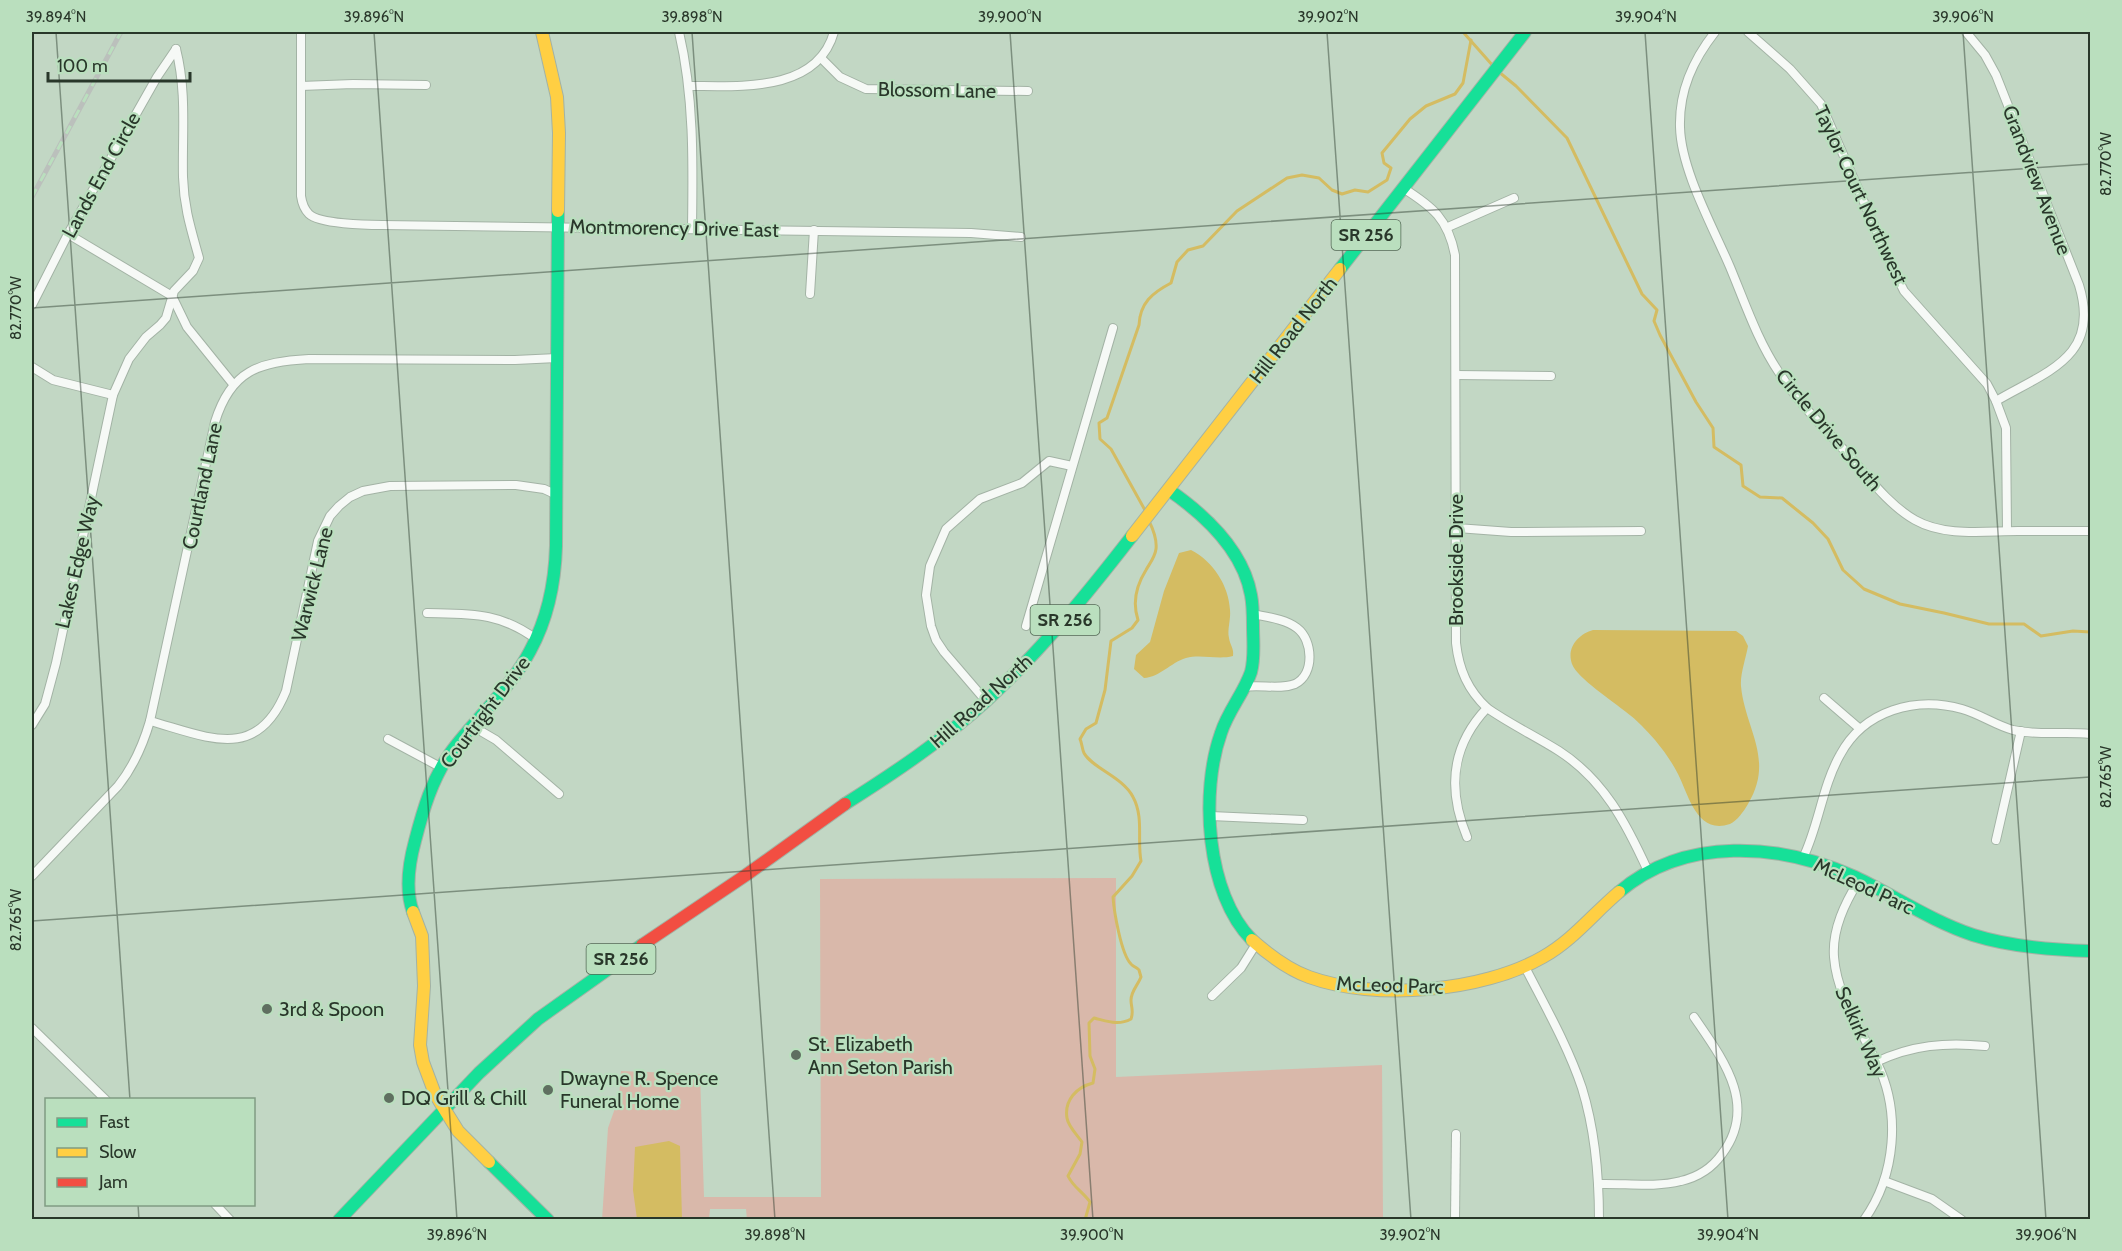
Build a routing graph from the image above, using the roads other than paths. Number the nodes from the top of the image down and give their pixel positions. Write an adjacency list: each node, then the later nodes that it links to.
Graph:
1 (301, 32): 11 (street)
2 (542, 32): 17 (street, Courtright Drive)
3 (679, 32): 13 (street)
4 (834, 32): 10 (street)
5 (1525, 32): 15 (street, Hill Road North / SR 256)
6 (1715, 32): 39 (street, Circle Drive South)
7 (1748, 32): 33 (street, Taylor Court Northwest)
8 (1966, 32): 33 (street, Grandview Avenue)
9 (176, 49): 21 (street, Lands End Circle); 24 (street, Lakes Edge Way)
10 (821, 58): 13 (street); 14 (street, Blossom Lane)
11 (301, 86): 12 (street); 17 (street, Montmorency Drive East)
12 (426, 86)
13 (689, 86): 19 (street)
14 (1028, 91)
15 (1403, 188): 18 (street, Brookside Drive); 35 (street, Hill Road North / SR 256)
16 (1514, 198): 18 (street)
17 (559, 227): 19 (street, Montmorency Drive East); 27 (street, Courtright Drive)
18 (1448, 227): 29 (street, Brookside Drive)
19 (692, 228): 20 (street, Montmorency Drive East)
20 (814, 230): 22 (street, Montmorency Drive East); 23 (street)
21 (68, 234): 24 (street); 25 (street, Lands End Circle)
22 (1022, 237)
23 (810, 294)
24 (172, 296): 31 (street); 32 (street, Lakes Edge Way)
25 (32, 305)
26 (1113, 328): 34 (street)
27 (557, 358): 31 (street, Courtland Lane); 36 (street, Courtright Drive)
28 (32, 367): 32 (street)
29 (1456, 375): 30 (street); 37 (street, Brookside Drive)
30 (1551, 376)
31 (233, 384): 49 (street, Courtland Lane)
32 (113, 395): 50 (street, Lakes Edge Way)
33 (1996, 400): 39 (street, Taylor Court Northwest)
34 (1072, 466): 43 (street); 47 (street)
35 (1169, 490): 42 (street, McLeod Parc); 47 (street, Hill Road North / SR 256)
36 (557, 495): 44 (street, Courtright Drive); 49 (street, Warwick Lane)
37 (1457, 528): 38 (street); 48 (street, Brookside Drive)
38 (1641, 531)
39 (2007, 531): 40 (street, Circle Drive South)
40 (2091, 531)
41 (427, 613): 44 (street)
42 (1253, 614): 45 (street, McLeod Parc); 45 (street)
43 (1026, 626)
44 (536, 639): 51 (street, Courtright Drive)
45 (1244, 687): 58 (street, McLeod Parc)
46 (1824, 698): 52 (street)
47 (986, 701): 75 (street, Hill Road North / SR 256)
48 (1487, 708): 60 (street); 63 (street, Brookside Drive)
49 (150, 721): 64 (street, Courtland Lane)
50 (32, 725)
51 (472, 726): 56 (street, Courtright Drive); 57 (street)
52 (1860, 729): 53 (street); 62 (street)
53 (2021, 731): 54 (street); 61 (street)
54 (2091, 734)
55 (388, 739): 56 (street)
56 (442, 768): 75 (street, Courtright Drive)
57 (559, 794)
58 (1211, 816): 59 (street); 66 (street, McLeod Parc)
59 (1303, 820)
60 (1467, 837)
61 (1996, 840)
62 (1803, 858): 63 (street, McLeod Parc); 65 (street, McLeod Parc)
63 (1648, 871): 68 (street, McLeod Parc)
64 (32, 876)
65 (1859, 880): 67 (street, McLeod Parc); 73 (street, Selkirk Way)
66 (1256, 944): 68 (street, McLeod Parc); 69 (street)
67 (2091, 951)
68 (1525, 967): 78 (street)
69 (1212, 996)
70 (1694, 1017): 78 (street)
71 (32, 1028): 74 (street)
72 (1985, 1046): 73 (street)
73 (1876, 1062): 77 (street, Selkirk Way)
74 (104, 1098)
75 (444, 1110): 81 (street, Hill Road North / SR 256); 82 (street, Courtright Drive)
76 (1456, 1134): 83 (street)
77 (1884, 1181): 85 (street, Selkirk Way); 86 (street)
78 (1598, 1184): 84 (street)
79 (217, 1206): 80 (street)
80 (230, 1220)
81 (339, 1220)
82 (548, 1220)
83 (1455, 1220)
84 (1599, 1220)
85 (1864, 1220)
86 (1962, 1220)

